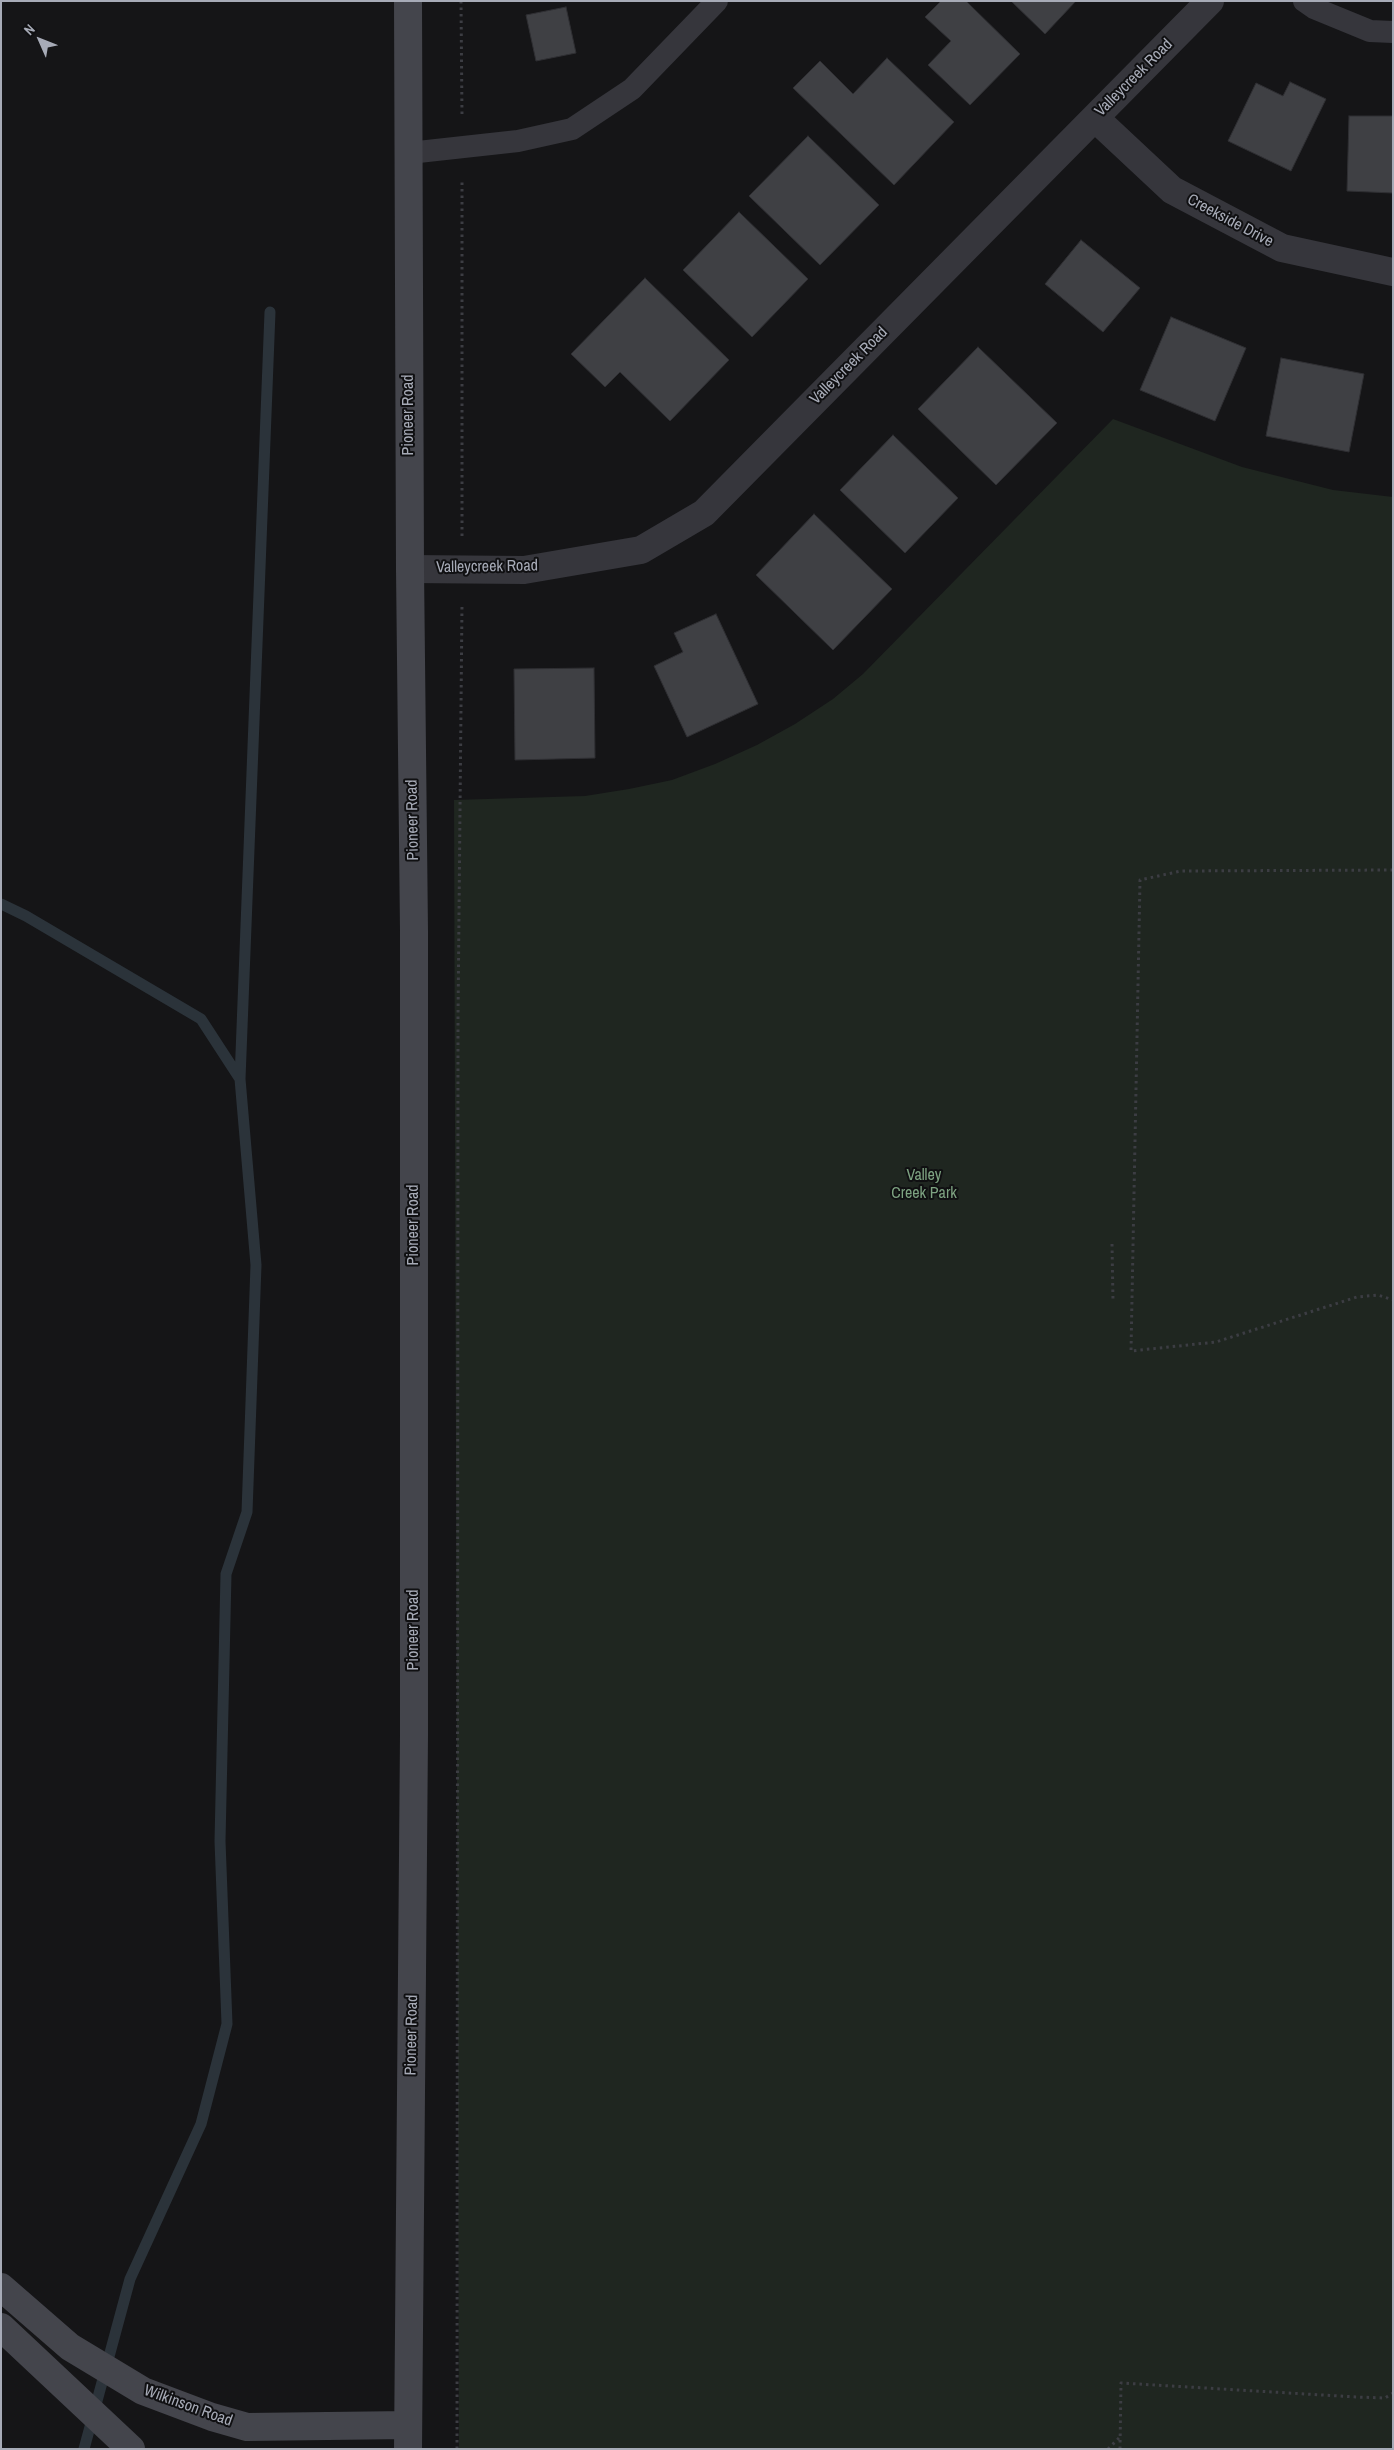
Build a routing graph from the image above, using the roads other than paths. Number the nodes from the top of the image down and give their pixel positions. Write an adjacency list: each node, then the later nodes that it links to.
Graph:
1 (408, 1): 7 (main road, Pioneer Road)
2 (717, 1): 7 (lane)
3 (1210, 1): 6 (street, Valleycreek Road)
4 (1304, 1): 5 (lane)
5 (1393, 32)
6 (1095, 118): 8 (street, Creekside Drive); 9 (street, Valleycreek Road)
7 (409, 153): 9 (main road, Pioneer Road)
8 (1393, 272)
9 (410, 569): 12 (main road, Pioneer Road)
10 (4, 2290): 12 (main road, Wilkinson Road)
11 (1, 2327): 13 (main road)
12 (408, 2437)
13 (131, 2449)

